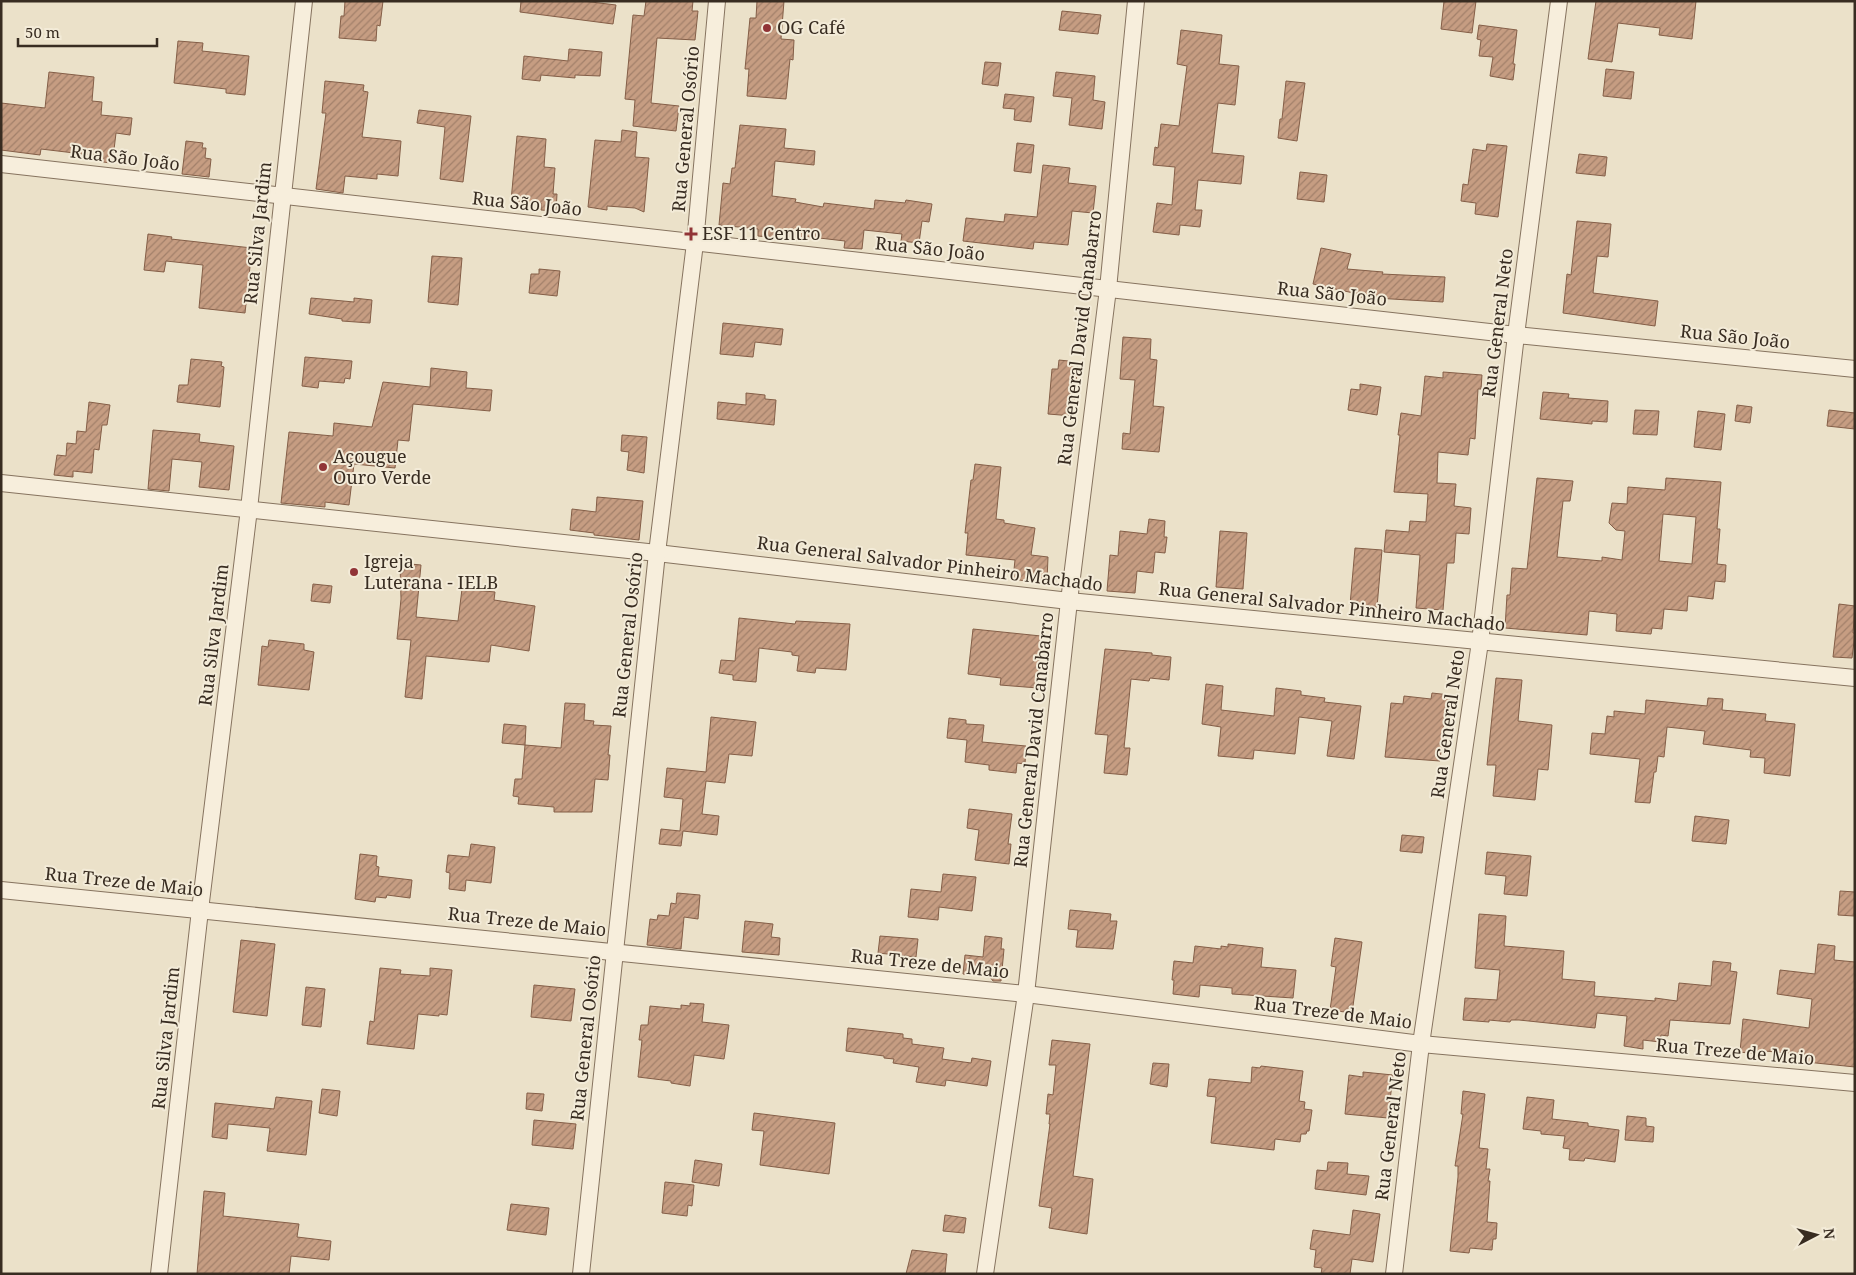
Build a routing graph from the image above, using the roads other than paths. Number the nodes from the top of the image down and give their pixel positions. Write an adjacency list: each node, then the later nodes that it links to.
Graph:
1 (304, 1): 6 (street, Rua Silva Jardim)
2 (718, 1): 7 (street, Rua General Osório)
3 (1136, 1): 8 (street, Rua General David Canabarro)
4 (1559, 1): 9 (street, Rua General Neto)
5 (1, 164): 6 (street, Rua São João)
6 (282, 196): 7 (street, Rua São João); 12 (street, Rua Silva Jardim)
7 (695, 243): 8 (street, Rua São João); 13 (street, Rua General Osório)
8 (1108, 289): 9 (street, Rua São João); 14 (street, Rua General David Canabarro)
9 (1516, 335): 10 (street, Rua São João); 15 (street, Rua General Neto)
10 (1855, 369)
11 (1, 483): 12 (street, Rua General Salvador Pinheiro Machado)
12 (249, 509): 13 (street, Rua General Salvador Pinheiro Machado); 18 (street, Rua Silva Jardim)
13 (657, 553): 14 (street, Rua General Salvador Pinheiro Machado); 19 (street, Rua General Osório)
14 (1069, 601): 15 (street, Rua General Salvador Pinheiro Machado); 20 (street, Rua General David Canabarro)
15 (1480, 642): 16 (street, Rua General Salvador Pinheiro Machado); 21 (street, Rua General Neto)
16 (1855, 678)
17 (1, 890): 18 (street, Rua Treze de Maio)
18 (200, 910): 19 (street, Rua Treze de Maio); 23 (street, Rua Silva Jardim)
19 (615, 951): 20 (street, Rua Treze de Maio); 24 (street, Rua General Osório)
20 (1026, 994): 21 (street, Rua Treze de Maio); 25 (street, Rua General David Canabarro)
21 (1421, 1044): 22 (street, Rua Treze de Maio); 26 (street, Rua General Neto)
22 (1855, 1083)
23 (159, 1274)
24 (581, 1274)
25 (985, 1274)
26 (1394, 1274)

